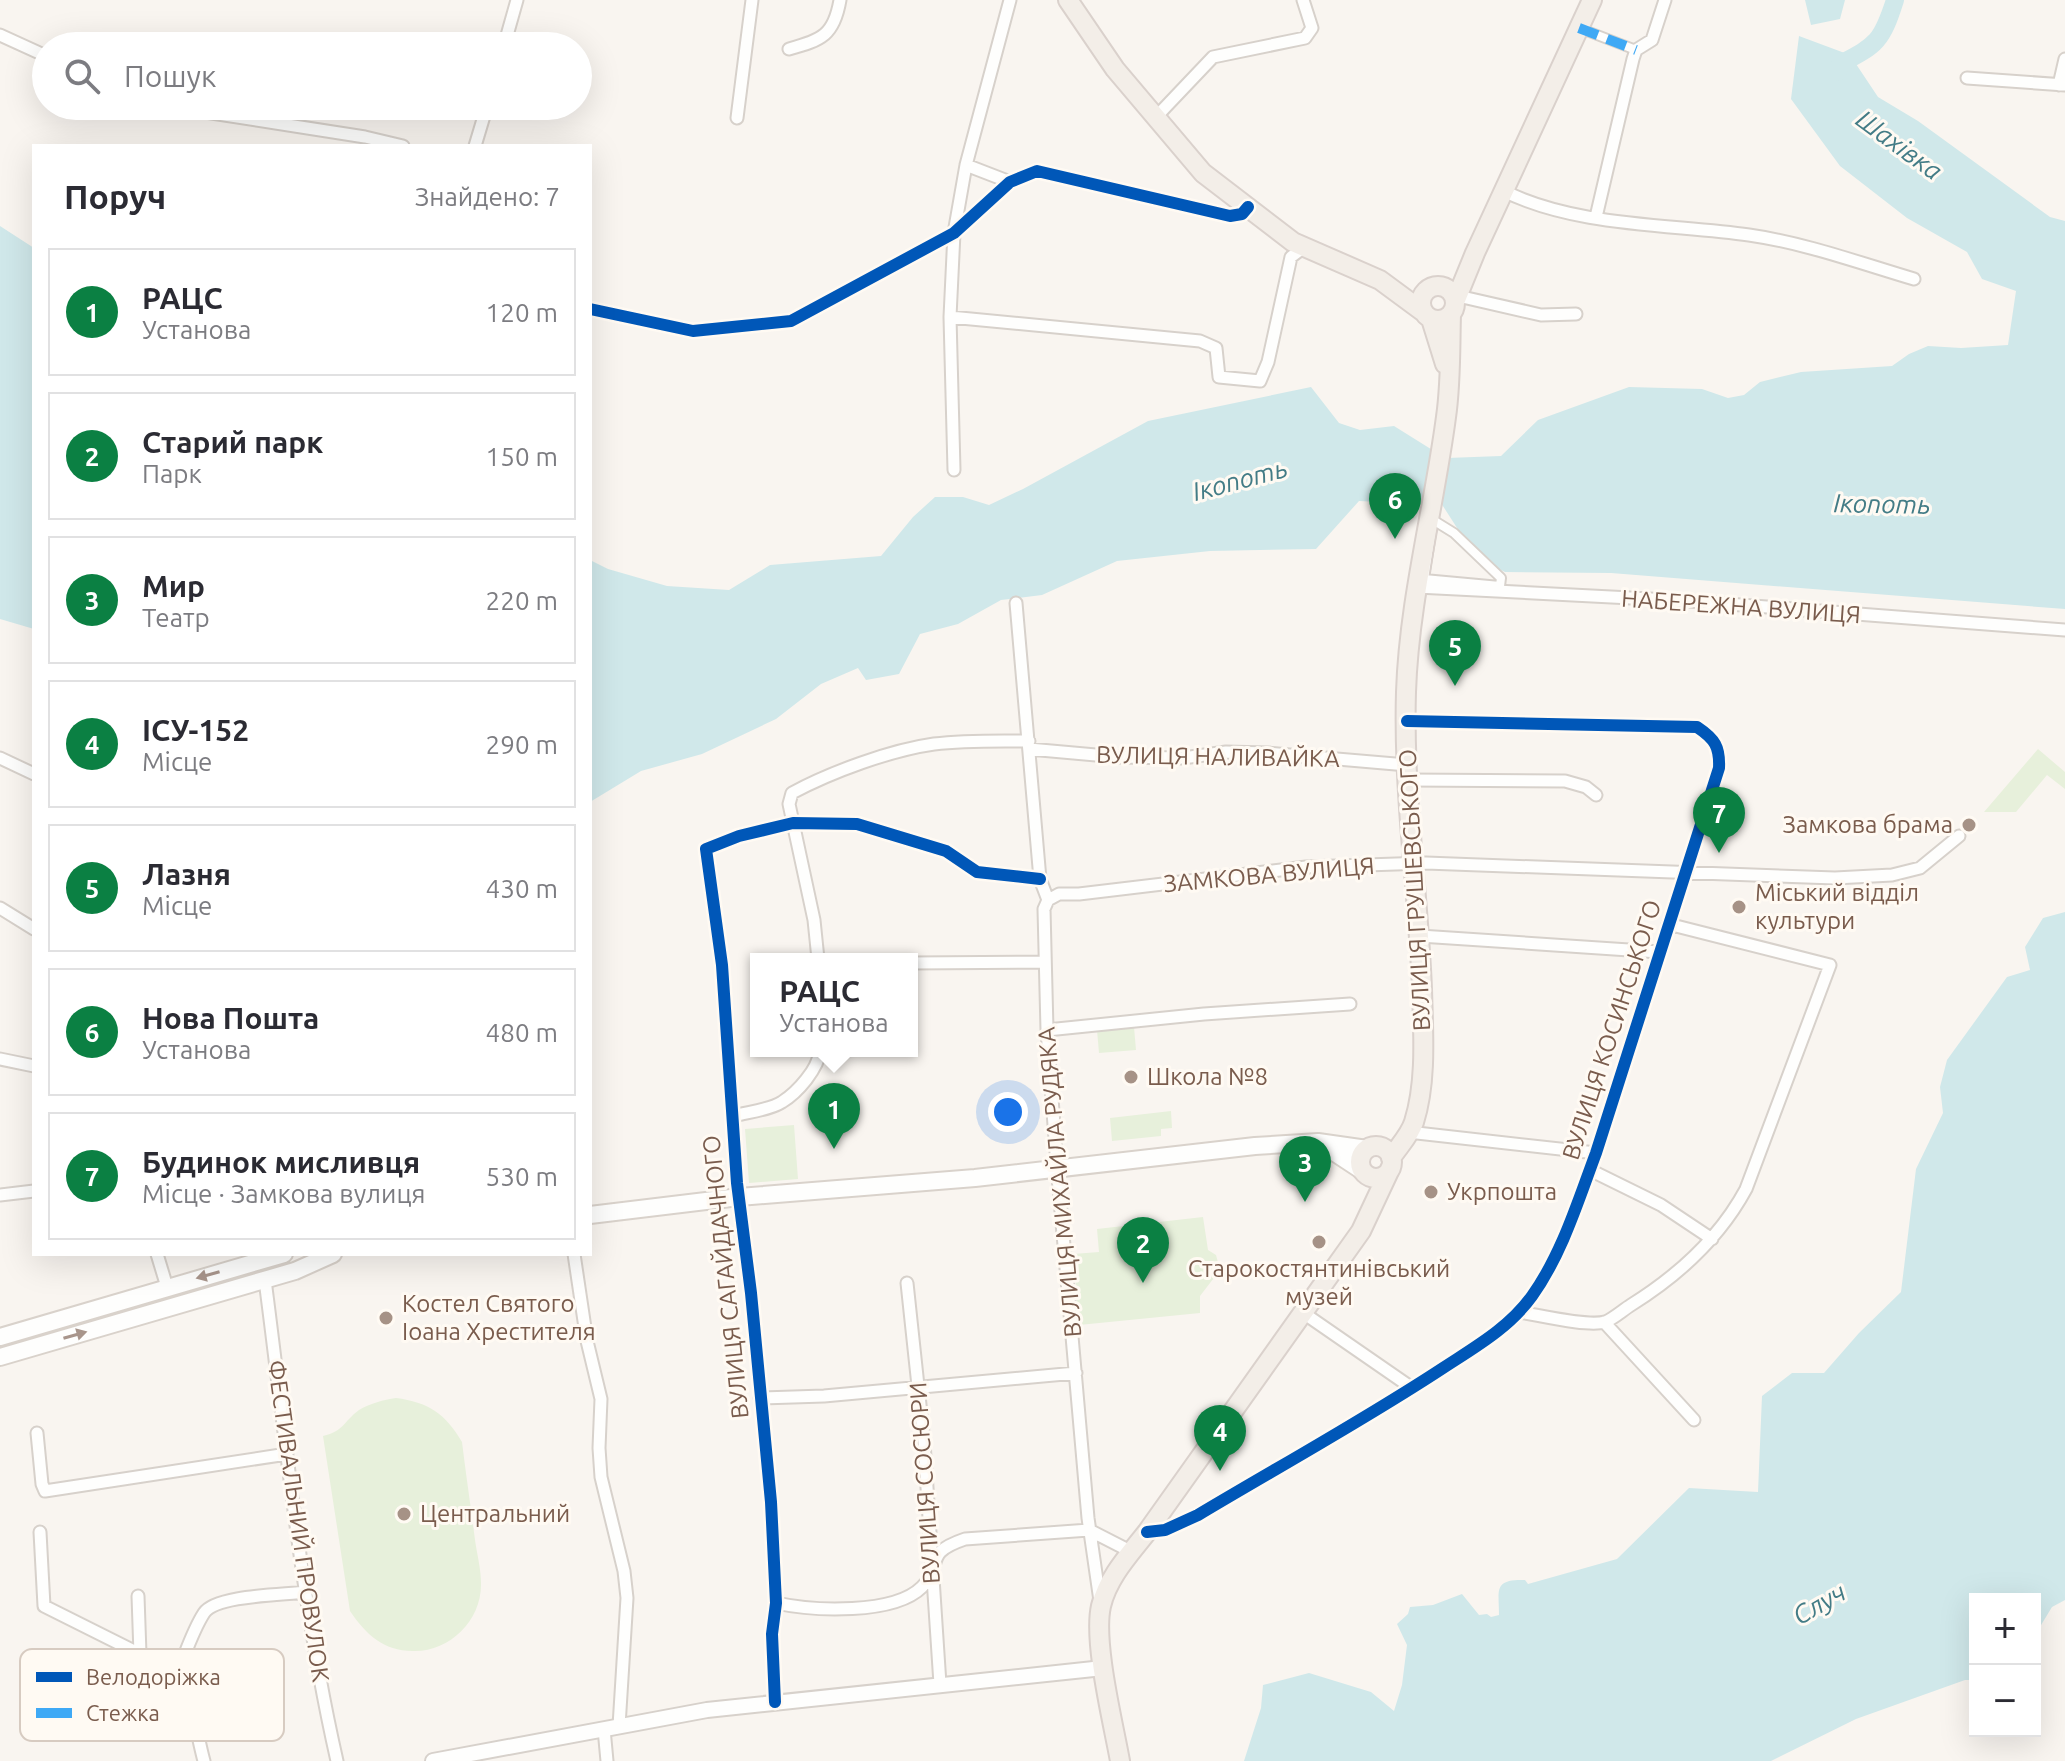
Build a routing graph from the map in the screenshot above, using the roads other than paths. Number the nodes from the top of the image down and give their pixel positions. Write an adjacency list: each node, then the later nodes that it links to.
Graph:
1 (517, 0): 10 (street)
2 (752, 0): 19 (street)
3 (840, 0): 12 (street)
4 (1010, 0): 25 (street)
5 (1068, 0): 18 (main road)
6 (1303, 0): 18 (street)
7 (1592, 0): 9 (main road, ВУЛИЦЯ ГРУШЕВСЬКОГО)
8 (1665, 0): 14 (street)
9 (1579, 28): 14 (street); 27 (main road, ВУЛИЦЯ ГРУШЕВСЬКОГО)
10 (508, 32)
11 (0, 35): 13 (street)
12 (789, 49)
13 (32, 50)
14 (1636, 50): 29 (street)
15 (2065, 59): 17 (street)
16 (1967, 78): 17 (street)
17 (2062, 85)
18 (1156, 117): 28 (main road)
19 (737, 118)
20 (245, 120): 22 (street)
21 (483, 120): 24 (street)
22 (364, 141): 23 (street)
23 (387, 144)
24 (476, 144)
25 (966, 165): 26 (street); 30 (street)
26 (1010, 182): 28 (street); 30 (street)
27 (1504, 191): 29 (street); 32 (main road, ВУЛИЦЯ ГРУШЕВСЬКОГО)
28 (1248, 207): 31 (main road)
29 (1596, 217): 33 (street)
30 (954, 233): 37 (street); 40 (street)
31 (1304, 247): 34 (main road); 40 (street)
32 (1475, 253): 35 (main road); 36 (main road, ВУЛИЦЯ ГРУШЕВСЬКОГО)
33 (1914, 279)
34 (1380, 280): 35 (main road); 39 (main road)
35 (1433, 286): 36 (main road); 39 (main road)
36 (1455, 304): 38 (street); 39 (main road); 41 (main road, ВУЛИЦЯ ГРУШЕВСЬКОГО)
37 (592, 309)
38 (1576, 314)
39 (1426, 315): 41 (main road)
40 (950, 317): 42 (street)
41 (1449, 379): 44 (main road, ВУЛИЦЯ ГРУШЕВСЬКОГО)
42 (954, 470)
43 (1500, 586): 43 (street)
44 (1417, 587): 46 (street, НАБЕРЕЖНА ВУЛИЦЯ); 47 (main road, ВУЛИЦЯ ГРУШЕВСЬКОГО)
45 (1016, 603): 48 (street, ВУЛИЦЯ МИХАЙЛА РУДЯКА)
46 (2065, 630)
47 (1407, 721): 50 (main road, ВУЛИЦЯ ГРУШЕВСЬКОГО); 56 (street, ВУЛИЦЯ КОСИНСЬКОГО)
48 (1029, 745): 50 (street, ВУЛИЦЯ НАЛИВАЙКА); 53 (street, ВУЛИЦЯ НАЛИВАЙКА); 57 (street, ВУЛИЦЯ МИХАЙЛА РУДЯКА)
49 (0, 758): 51 (street)
50 (1407, 772): 52 (street, ВУЛИЦЯ НАЛИВАЙКА); 55 (main road, ВУЛИЦЯ ГРУШЕВСЬКОГО)
51 (32, 773)
52 (1596, 795)
53 (793, 823): 57 (street); 64 (street); 72 (street, ВУЛИЦЯ САГАЙДАЧНОГО)
54 (1959, 836): 56 (street, ЗАМКОВА ВУЛИЦЯ)
55 (1412, 863): 56 (street, ЗАМКОВА ВУЛИЦЯ); 58 (street, ЗАМКОВА ВУЛИЦЯ); 62 (main road, ВУЛИЦЯ ГРУШЕВСЬКОГО)
56 (1685, 872): 60 (street, ВУЛИЦЯ КОСИНСЬКОГО)
57 (1040, 879): 58 (street, ВУЛИЦЯ МИХАЙЛА РУДЯКА)
58 (1048, 900): 65 (street, ВУЛИЦЯ МИХАЙЛА РУДЯКА)
59 (0, 908): 61 (street)
60 (1668, 924): 63 (street, ВУЛИЦЯ КОСИНСЬКОГО); 86 (street)
61 (32, 928)
62 (1420, 936): 63 (street); 73 (main road, ВУЛИЦЯ ГРУШЕВСЬКОГО)
63 (1659, 952): 76 (street, ВУЛИЦЯ КОСИНСЬКОГО)
64 (817, 953)
65 (1044, 962): 66 (street); 68 (street, ВУЛИЦЯ МИХАЙЛА РУДЯКА)
66 (918, 963)
67 (1350, 1004): 68 (street)
68 (1047, 1030): 78 (street, ВУЛИЦЯ МИХАЙЛА РУДЯКА)
69 (819, 1057): 72 (street)
70 (0, 1059): 71 (street)
71 (32, 1066)
72 (733, 1116): 83 (street, ВУЛИЦЯ САГАЙДАЧНОГО)
73 (1408, 1132): 75 (main road); 76 (street); 77 (main road, ВУЛИЦЯ ГРУШЕВСЬКОГО)
74 (1318, 1142): 75 (main road); 78 (main road); 80 (main road)
75 (1370, 1148): 77 (main road); 80 (main road)
76 (1596, 1153): 79 (street, ВУЛИЦЯ КОСИНСЬКОГО)
77 (1391, 1162): 80 (main road); 85 (main road, ВУЛИЦЯ ГРУШЕВСЬКОГО)
78 (1057, 1166): 83 (main road); 101 (street, ВУЛИЦЯ МИХАЙЛА РУДЯКА)
79 (1590, 1170): 86 (street); 97 (street, ВУЛИЦЯ КОСИНСЬКОГО)
80 (1364, 1172): 85 (main road)
81 (32, 1191): 82 (street)
82 (0, 1195)
83 (739, 1197): 84 (main road); 104 (street, ВУЛИЦЯ САГАЙДАЧНОГО)
84 (592, 1215)
85 (1361, 1231): 96 (main road, ВУЛИЦЯ ГРУШЕВСЬКОГО)
86 (1712, 1239): 98 (street)
87 (158, 1256): 95 (street)
88 (277, 1256): 95 (main road, one-way to 95)
89 (292, 1256): 92 (main road)
90 (329, 1256): 92 (main road)
91 (574, 1256): 123 (street)
92 (295, 1271): 93 (main road)
93 (265, 1280): 100 (main road, one-way to 93); 107 (street, ФЕСТИВАЛЬНИЙ ПРОВУЛОК)
94 (907, 1283): 102 (street, ВУЛИЦЯ СОСЮРИ)
95 (167, 1287): 99 (main road)
96 (1302, 1312): 103 (street); 110 (main road, ВУЛИЦЯ ГРУШЕВСЬКОГО)
97 (1519, 1312): 98 (street); 103 (street, ВУЛИЦЯ КОСИНСЬКОГО)
98 (1604, 1322): 105 (street)
99 (0, 1337)
100 (0, 1357)
101 (1076, 1373): 102 (street); 108 (street, ВУЛИЦЯ МИХАЙЛА РУДЯКА)
102 (918, 1387): 104 (street); 112 (street, ВУЛИЦЯ СОСЮРИ)
103 (1412, 1388): 110 (street, ВУЛИЦЯ КОСИНСЬКОГО)
104 (760, 1398): 115 (street, ВУЛИЦЯ САГАЙДАЧНОГО)
105 (1694, 1420)
106 (37, 1433): 107 (street)
107 (287, 1454): 113 (street, ФЕСТИВАЛЬНИЙ ПРОВУЛОК)
108 (1089, 1530): 111 (street); 112 (street); 116 (street, ВУЛИЦЯ МИХАЙЛА РУДЯКА)
109 (40, 1532): 117 (street)
110 (1147, 1532): 111 (main road, ВУЛИЦЯ ГРУШЕВСЬКОГО)
111 (1130, 1551): 116 (main road, ВУЛИЦЯ ГРУШЕВСЬКОГО)
112 (934, 1562): 115 (street); 121 (street, ВУЛИЦЯ СОСЮРИ)
113 (306, 1592): 119 (street); 127 (street, ФЕСТИВАЛЬНИЙ ПРОВУЛОК)
114 (138, 1596): 118 (street)
115 (776, 1603): 122 (street, ВУЛИЦЯ САГАЙДАЧНОГО)
116 (1101, 1607): 120 (main road, ВУЛИЦЯ МИХАЙЛА РУДЯКА)
117 (130, 1649)
118 (140, 1649)
119 (185, 1649)
120 (1103, 1668): 121 (street); 130 (main road, ВУЛИЦЯ МИХАЙЛА РУДЯКА)
121 (940, 1684): 122 (street)
122 (775, 1702): 123 (street)
123 (612, 1728): 125 (street); 129 (street)
124 (198, 1741): 126 (street)
125 (479, 1757): 128 (street)
126 (204, 1761)
127 (337, 1761)
128 (433, 1761)
129 (607, 1761)
130 (1120, 1761)

